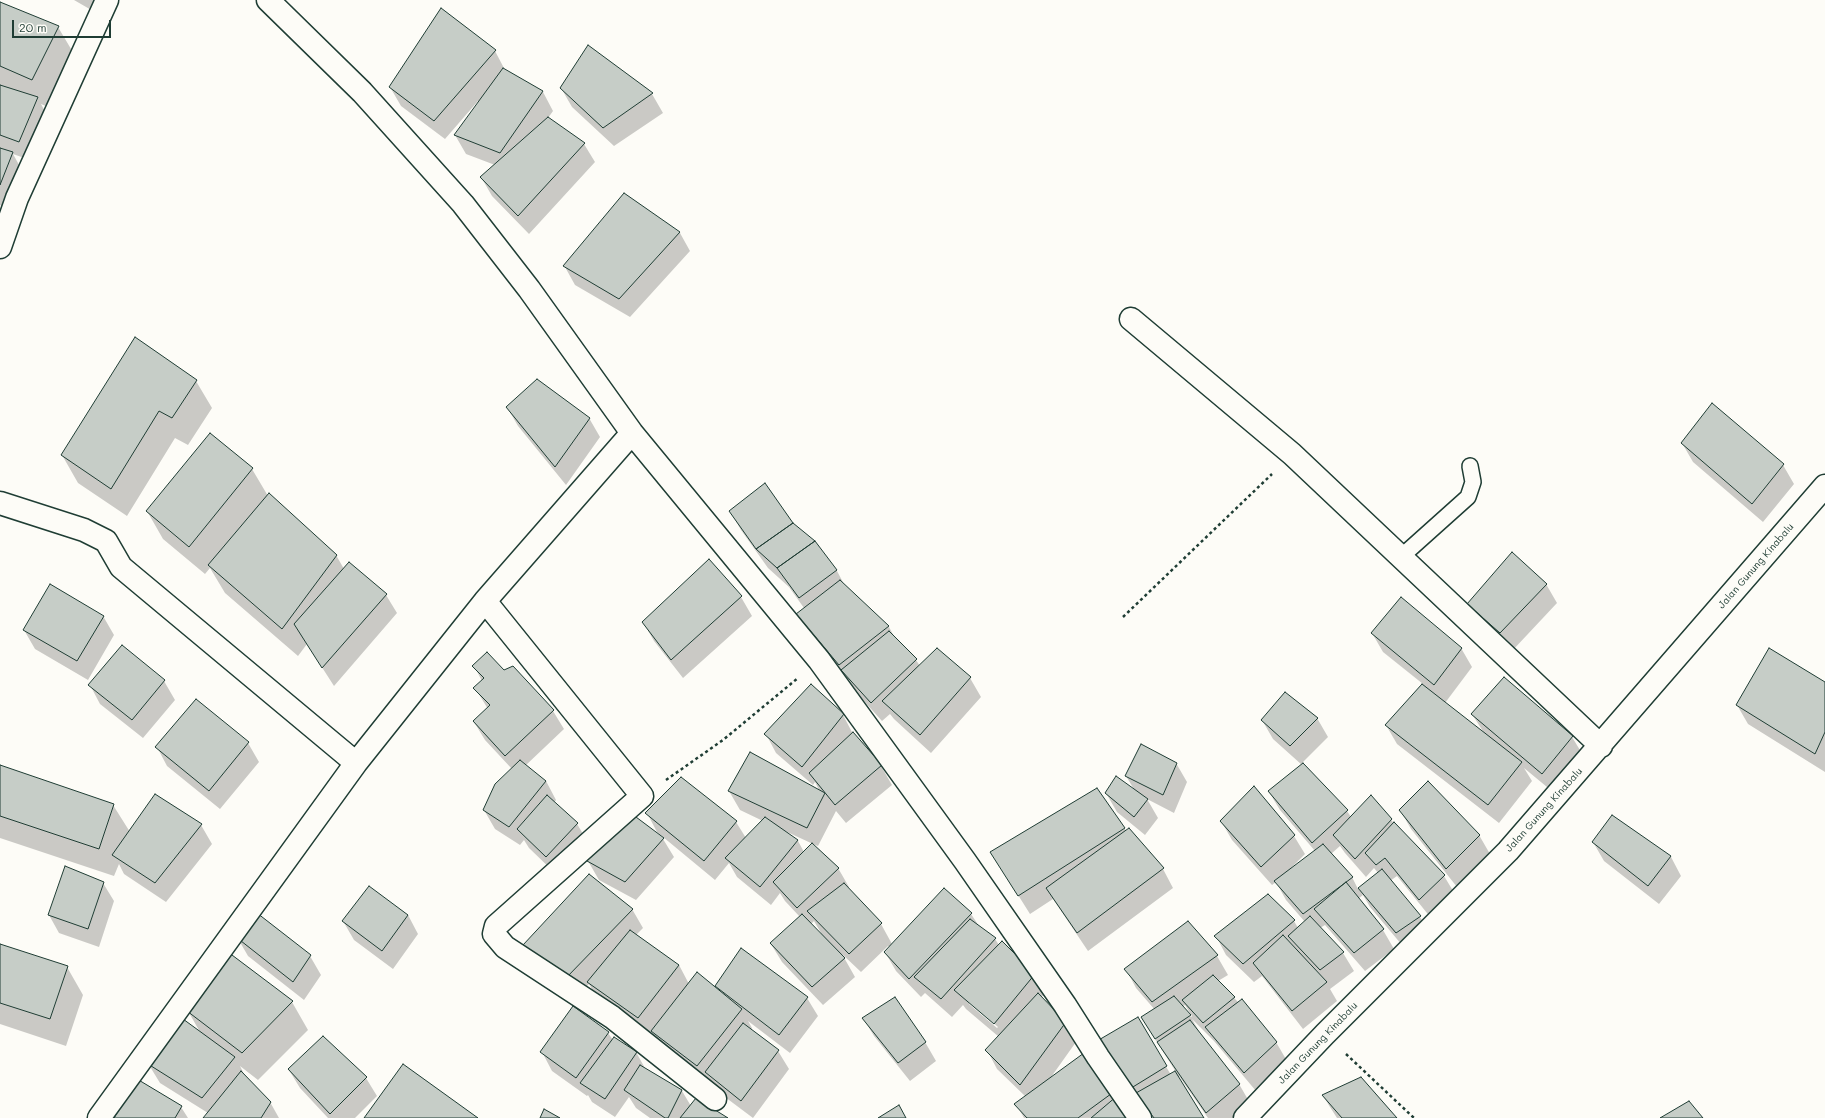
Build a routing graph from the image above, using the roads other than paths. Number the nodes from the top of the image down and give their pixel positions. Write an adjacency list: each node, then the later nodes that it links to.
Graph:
1 (107, 0): 3 (street)
2 (268, 0): 5 (street)
3 (0, 247)
4 (1131, 320): 9 (street)
5 (632, 433): 10 (street); 15 (street)
6 (1470, 466): 9 (lane)
7 (1825, 486): 11 (street, Jalan Gunung Kinabalu)
8 (0, 503): 12 (street)
9 (1401, 557): 11 (street)
10 (485, 601): 12 (street); 13 (street)
11 (1601, 746): 16 (street, Jalan Gunung Kinabalu)
12 (356, 763): 14 (street)
13 (715, 1099)
14 (99, 1118)
15 (1140, 1118)
16 (1246, 1118)

